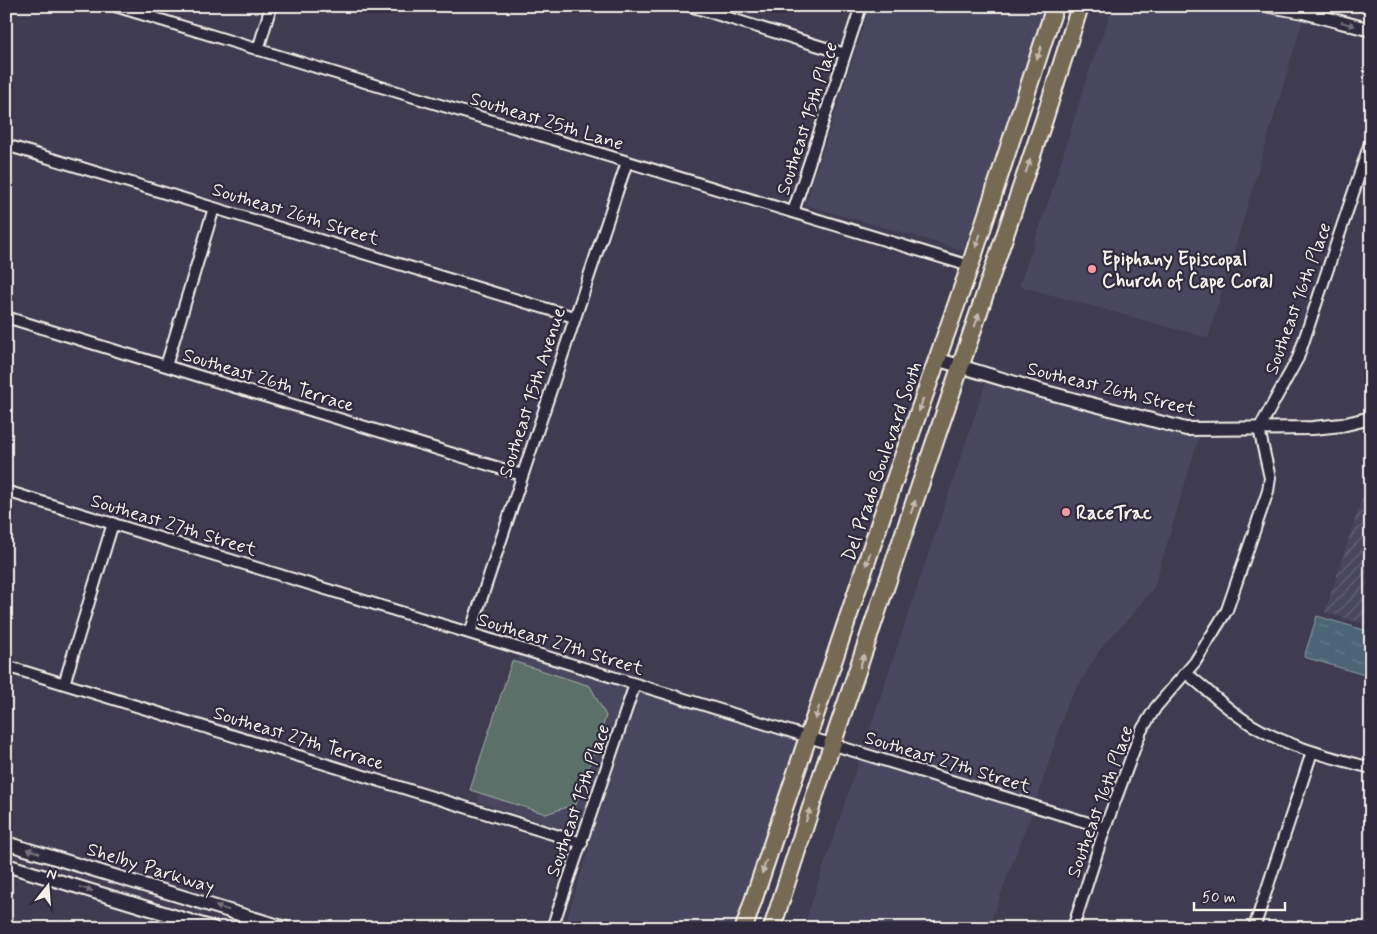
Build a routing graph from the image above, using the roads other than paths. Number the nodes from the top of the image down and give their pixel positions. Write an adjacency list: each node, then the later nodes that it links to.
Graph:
1 (114, 6): 10 (street, Southeast 25th Lane)
2 (271, 6): 10 (street)
3 (690, 6): 11 (street)
4 (861, 6): 11 (street, Southeast 15th Place)
5 (1055, 6): 17 (main road, Del Prado Boulevard South, one-way to 17)
6 (1080, 6): 22 (main road, one-way to 6)
7 (1270, 6): 8 (street)
8 (1291, 8): 9 (street, one-way to 9)
9 (1371, 30)
10 (258, 50): 14 (street, Southeast 25th Lane)
11 (845, 54): 16 (street, Southeast 15th Place)
12 (1371, 140): 24 (street, Southeast 16th Place)
13 (6, 145): 15 (street, Southeast 26th Street)
14 (628, 162): 16 (street, Southeast 25th Lane); 19 (street, Southeast 15th Avenue)
15 (214, 208): 19 (street, Southeast 26th Street); 21 (street)
16 (793, 212): 17 (street, Southeast 25th Lane)
17 (970, 266): 20 (main road, Del Prado Boulevard South)
18 (6, 317): 21 (street, Southeast 26th Terrace)
19 (574, 318): 25 (street, Southeast 15th Avenue)
20 (936, 359): 22 (street, Southeast 26th Street); 33 (main road, Del Prado Boulevard South, one-way to 33)
21 (166, 366): 25 (street, Southeast 26th Terrace)
22 (961, 367): 24 (street, Southeast 26th Street); 34 (main road, one-way to 22)
23 (1371, 418): 24 (street, Southeast 26th Street)
24 (1260, 429): 30 (street, Southeast 16th Place)
25 (522, 475): 28 (street, Southeast 15th Avenue)
26 (6, 491): 27 (street, Southeast 27th Street)
27 (113, 524): 28 (street, Southeast 27th Street); 31 (street)
28 (470, 633): 32 (street, Southeast 27th Street)
29 (6, 666): 31 (street, Southeast 27th Terrace)
30 (1186, 673): 35 (street); 37 (street, Southeast 16th Place)
31 (64, 684): 39 (street, Southeast 27th Terrace)
32 (635, 684): 33 (street, Southeast 27th Street); 39 (street, Southeast 15th Place)
33 (809, 737): 34 (street, Southeast 27th Street); 44 (main road, Del Prado Boulevard South, one-way to 44)
34 (832, 744): 37 (street, Southeast 27th Street); 45 (main road, one-way to 34)
35 (1312, 752): 36 (street); 47 (street)
36 (1371, 768)
37 (1105, 828): 46 (street, Southeast 16th Place)
38 (6, 843): 42 (street, Shelby Parkway, one-way to 38)
39 (582, 843): 43 (street, Southeast 15th Place)
40 (6, 865): 41 (street, one-way to 41)
41 (213, 928)
42 (285, 928)
43 (552, 928)
44 (744, 928)
45 (772, 928)
46 (1073, 928)
47 (1254, 928)

